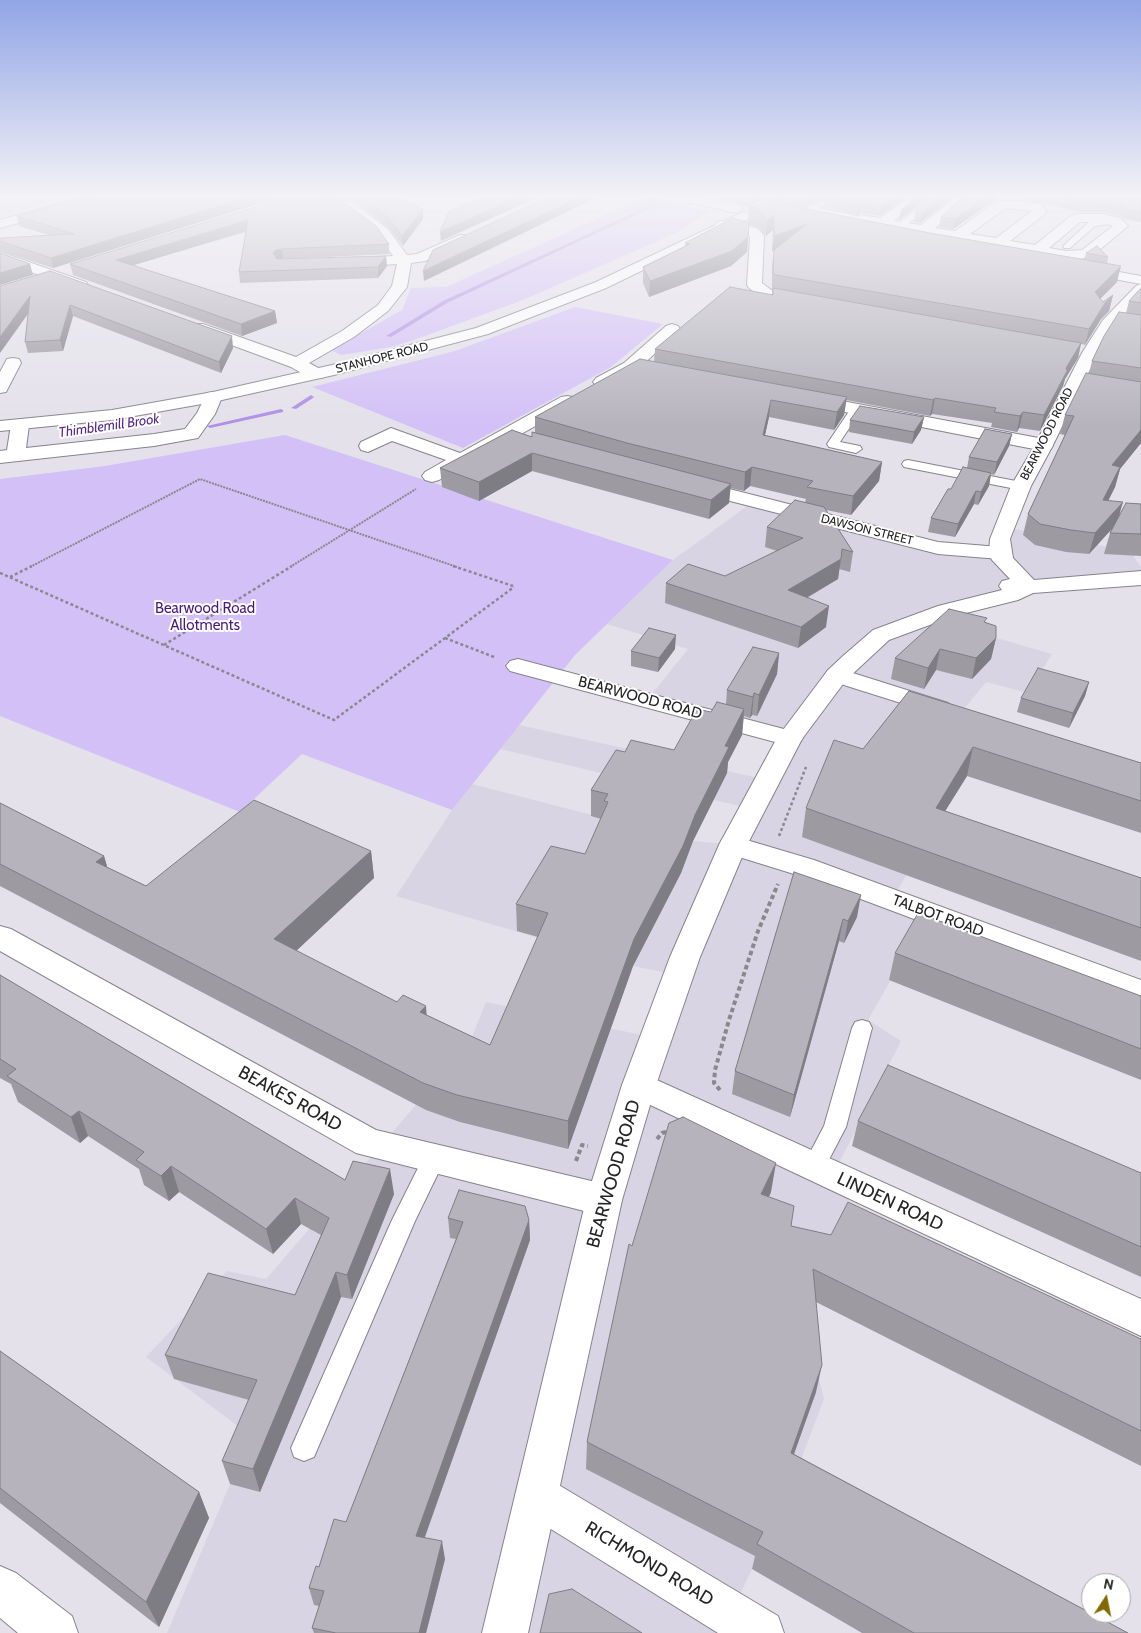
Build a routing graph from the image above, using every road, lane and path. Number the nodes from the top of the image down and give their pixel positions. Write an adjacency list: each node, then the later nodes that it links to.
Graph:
1 (403, 274): 16 (street)
2 (622, 274): 19 (street, STANHOPE ROAD)
3 (755, 274): 10 (street)
4 (1112, 274): 6 (street)
5 (54, 275): 7 (street); 9 (street)
6 (1141, 280)
7 (28, 284)
8 (1141, 289): 14 (street, BEARWOOD ROAD)
9 (96, 291)
10 (818, 305)
11 (178, 320): 16 (street)
12 (672, 329): 17 (street)
13 (1070, 349): 14 (street)
14 (1090, 353): 20 (street, BEARWOOD ROAD)
15 (13, 363): 22 (street)
16 (297, 363): 19 (street)
17 (630, 367): 18 (street); 28 (street)
18 (649, 370)
19 (316, 374): 23 (street, STANHOPE ROAD)
20 (1073, 384): 21 (street); 30 (street, BEARWOOD ROAD)
21 (1092, 387)
22 (0, 388)
23 (213, 397): 26 (street, STANHOPE ROAD); 33 (street)
24 (792, 397): 25 (street)
25 (856, 409): 30 (street); 32 (lane)
26 (20, 425): 27 (street, STANHOPE ROAD); 33 (street)
27 (0, 426)
28 (505, 436): 29 (street); 34 (street)
29 (534, 443)
30 (1044, 445): 38 (street, BEARWOOD ROAD)
31 (368, 446): 34 (street)
32 (856, 449)
33 (8, 456)
34 (460, 459): 36 (street)
35 (908, 464): 38 (lane)
36 (432, 476)
37 (677, 482): 41 (street, DAWSON STREET)
38 (1020, 486): 41 (street, BEARWOOD ROAD)
39 (418, 488): 40 (path)
40 (348, 529): 43 (path); 46 (path); 47 (path)
41 (1000, 553): 45 (street)
42 (0, 573): 43 (path)
43 (10, 577): 47 (path)
44 (1141, 578): 45 (street, BEARWOOD ROAD)
45 (1029, 587): 49 (street, BEARWOOD ROAD)
46 (445, 638): 47 (path); 48 (path)
47 (163, 645)
48 (518, 666): 51 (street, BEARWOOD ROAD)
49 (837, 675): 50 (street); 51 (street, BEARWOOD ROAD)
50 (960, 714)
51 (798, 750): 52 (path); 53 (street, BEARWOOD ROAD)
52 (782, 829)
53 (734, 846): 56 (street, TALBOT ROAD); 58 (street, BEARWOOD ROAD)
54 (779, 880): 59 (path)
55 (0, 937): 63 (street, BEAKES ROAD)
56 (1141, 992)
57 (862, 1028): 65 (lane)
58 (639, 1086): 65 (street, LINDEN ROAD); 66 (street, BEARWOOD ROAD)
59 (723, 1096)
60 (672, 1131): 61 (path)
61 (654, 1142)
62 (582, 1145): 64 (path)
63 (434, 1160): 66 (street, BEAKES ROAD); 68 (lane)
64 (576, 1164)
65 (814, 1166): 67 (street, LINDEN ROAD)
66 (604, 1200): 69 (street, BEARWOOD ROAD)
67 (1141, 1318)
68 (304, 1448)
69 (537, 1496): 72 (street, BEARWOOD ROAD); 73 (street, RICHMOND ROAD)
70 (0, 1590): 71 (street)
71 (55, 1633)
72 (504, 1633)
73 (761, 1633)

